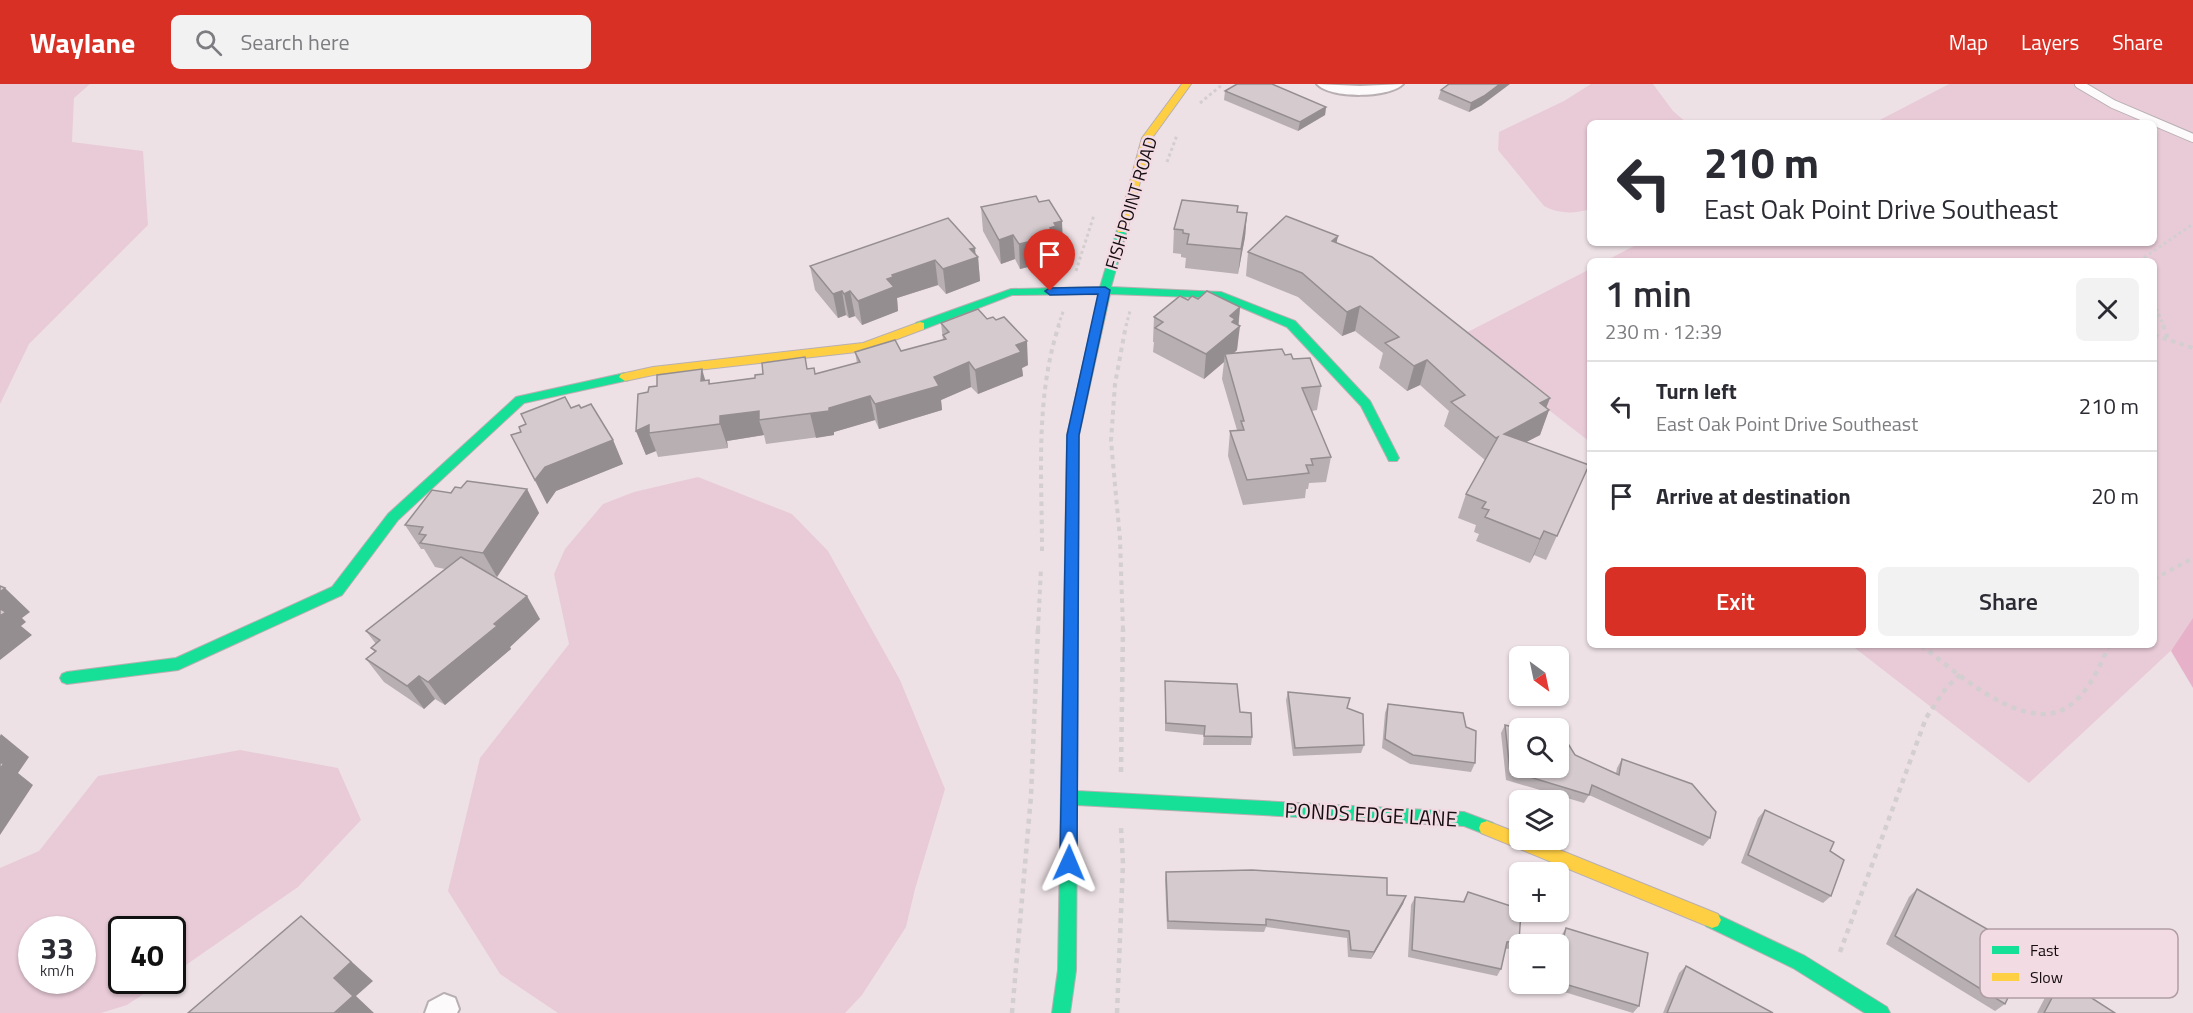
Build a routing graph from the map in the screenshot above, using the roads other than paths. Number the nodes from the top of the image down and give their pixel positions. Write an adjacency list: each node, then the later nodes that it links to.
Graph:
1 (1188, 84): 8 (street, FISH POINT ROAD)
2 (1324, 84): 3 (street)
3 (1396, 84)
4 (2079, 84): 5 (lane)
5 (2151, 120)
6 (2157, 123): 7 (lane)
7 (2193, 138)
8 (1105, 290): 9 (street); 10 (street); 11 (street, FISH POINT ROAD)
9 (1393, 458)
10 (67, 678)
11 (1070, 798): 12 (street, FISH POINT ROAD); 13 (street, PONDS EDGE LANE)
12 (1061, 1013)
13 (1881, 1013)

